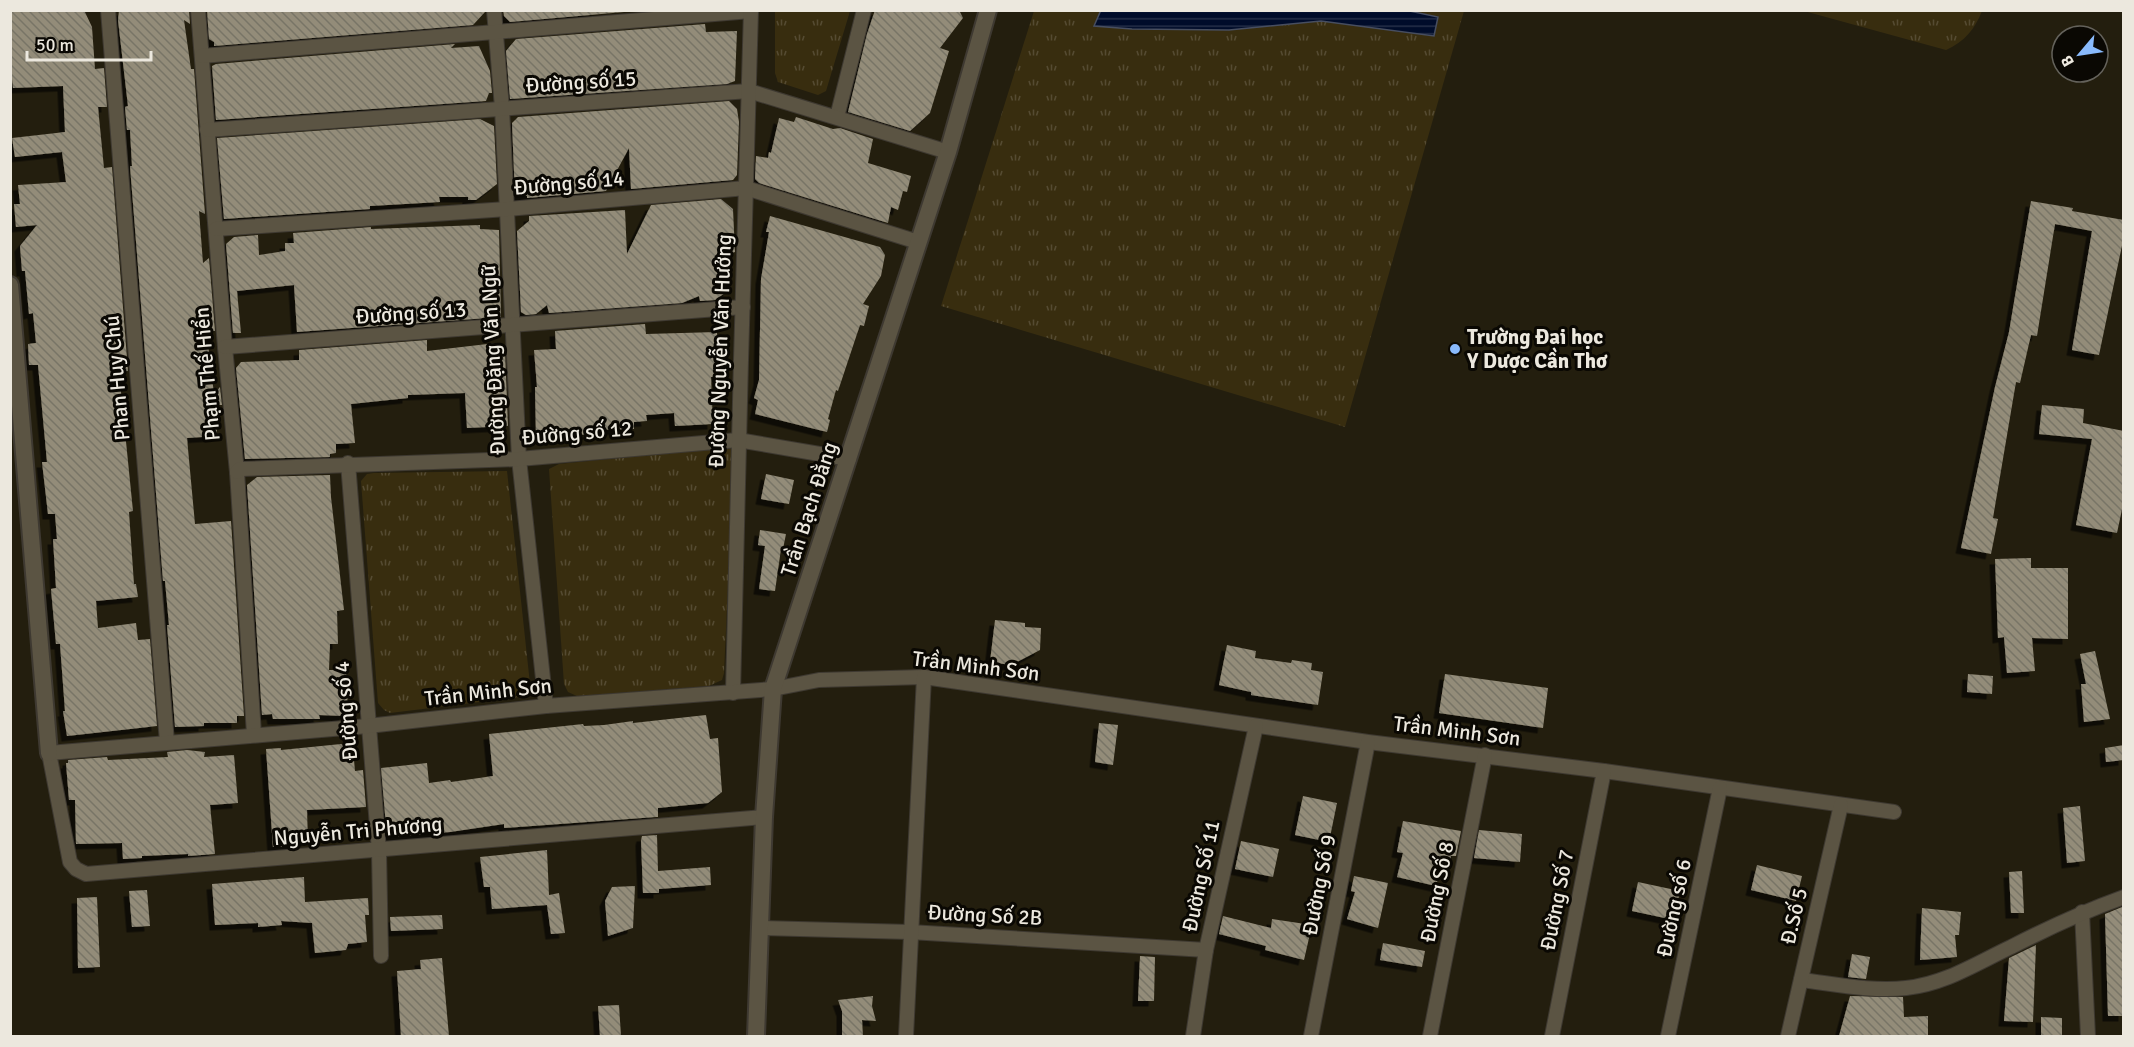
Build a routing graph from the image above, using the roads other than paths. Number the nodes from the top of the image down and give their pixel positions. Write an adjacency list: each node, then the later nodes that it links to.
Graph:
1 (108, 10): 34 (street, Phan Huy Chú)
2 (198, 10): 8 (street, Phạm Thế Hiển)
3 (494, 10): 7 (street, Đường Đặng Văn Ngữ)
4 (864, 10): 11 (street)
5 (988, 10): 13 (street, Trần Bạch Đằng)
6 (751, 11): 7 (street); 9 (street, Đường Nguyễn Văn Hưởng)
7 (495, 31): 8 (street); 10 (street, Đường Đặng Văn Ngữ)
8 (202, 56): 12 (street, Phạm Thế Hiển)
9 (749, 91): 10 (street, Đường số 15); 11 (street, Đường số 15); 14 (street, Đường Nguyễn Văn Hưởng)
10 (502, 108): 12 (street, Đường số 15); 15 (street, Đường Đặng Văn Ngữ)
11 (837, 117): 13 (street, Đường số 15)
12 (207, 130): 16 (street, Phạm Thế Hiển)
13 (948, 152): 17 (street, Trần Bạch Đằng)
14 (746, 188): 15 (street, Đường số 14); 17 (street, Đường số 14); 19 (street, Đường Nguyễn Văn Hưởng)
15 (507, 209): 16 (street, Đường số 14); 20 (street, Đường Đặng Văn Ngữ)
16 (216, 229): 21 (street, Phạm Thế Hiển)
17 (918, 242): 24 (street, Trần Bạch Đằng)
18 (10, 285): 36 (street)
19 (743, 307): 20 (street, Đường số 13); 22 (street, Đường Nguyễn Văn Hưởng)
20 (512, 326): 21 (street, Đường số 13); 23 (street, Đường Đặng Văn Ngữ)
21 (225, 347): 26 (street, Phạm Thế Hiển)
22 (738, 440): 23 (street, Đường số 12); 24 (street, Đường số 12); 29 (street, Đường Nguyễn Văn Hưởng)
23 (519, 459): 25 (street, Đường số 12); 30 (street, Đường Đặng Văn Ngữ)
24 (849, 459): 28 (street, Trần Bạch Đằng)
25 (348, 464): 26 (street, Đường số 12); 31 (street, Đường số 4)
26 (237, 472): 33 (street, Phạm Thế Hiển)
27 (924, 677): 28 (street, Trần Minh Sơn); 32 (street, Trần Minh Sơn); 47 (street)
28 (773, 689): 29 (street, Trần Minh Sơn); 42 (street, Trần Bạch Đằng)
29 (733, 693): 30 (street, Trần Minh Sơn)
30 (546, 706): 31 (street, Trần Minh Sơn)
31 (368, 726): 33 (street, Trần Minh Sơn); 43 (street, Đường số 4)
32 (1256, 726): 35 (street, Trần Minh Sơn); 48 (street, Đường Số 11)
33 (254, 734): 34 (street, Trần Minh Sơn)
34 (167, 742): 36 (street, Trần Minh Sơn)
35 (1368, 742): 37 (street, Trần Minh Sơn); 54 (street, Đường Số 9)
36 (49, 753): 43 (street, Nguyễn Tri Phương)
37 (1485, 755): 38 (street, Trần Minh Sơn); 55 (street, Đường Số 8)
38 (1604, 771): 39 (street, Trần Minh Sơn); 56 (street, Đường Số 7)
39 (1720, 788): 40 (street, Trần Minh Sơn); 57 (street, Đường số 6)
40 (1841, 805): 41 (street, Trần Minh Sơn); 50 (street, Đ.Số 5)
41 (1894, 812)
42 (764, 818): 43 (street, Nguyễn Tri Phương); 46 (street, Trần Bạch Đằng)
43 (379, 851): 49 (street, Đường số 4)
44 (2124, 897): 45 (street)
45 (2082, 912): 50 (street); 59 (street)
46 (761, 928): 47 (street, Đường Số 2B); 51 (street, Trần Bạch Đằng)
47 (910, 932): 48 (street, Đường Số 2B); 52 (street)
48 (1206, 950): 53 (street, Đường Số 11)
49 (381, 956)
50 (1801, 980): 58 (street, Đ.Số 5)
51 (756, 1036)
52 (906, 1036)
53 (1194, 1036)
54 (1311, 1036)
55 (1430, 1036)
56 (1552, 1036)
57 (1668, 1036)
58 (1788, 1036)
59 (2088, 1036)

